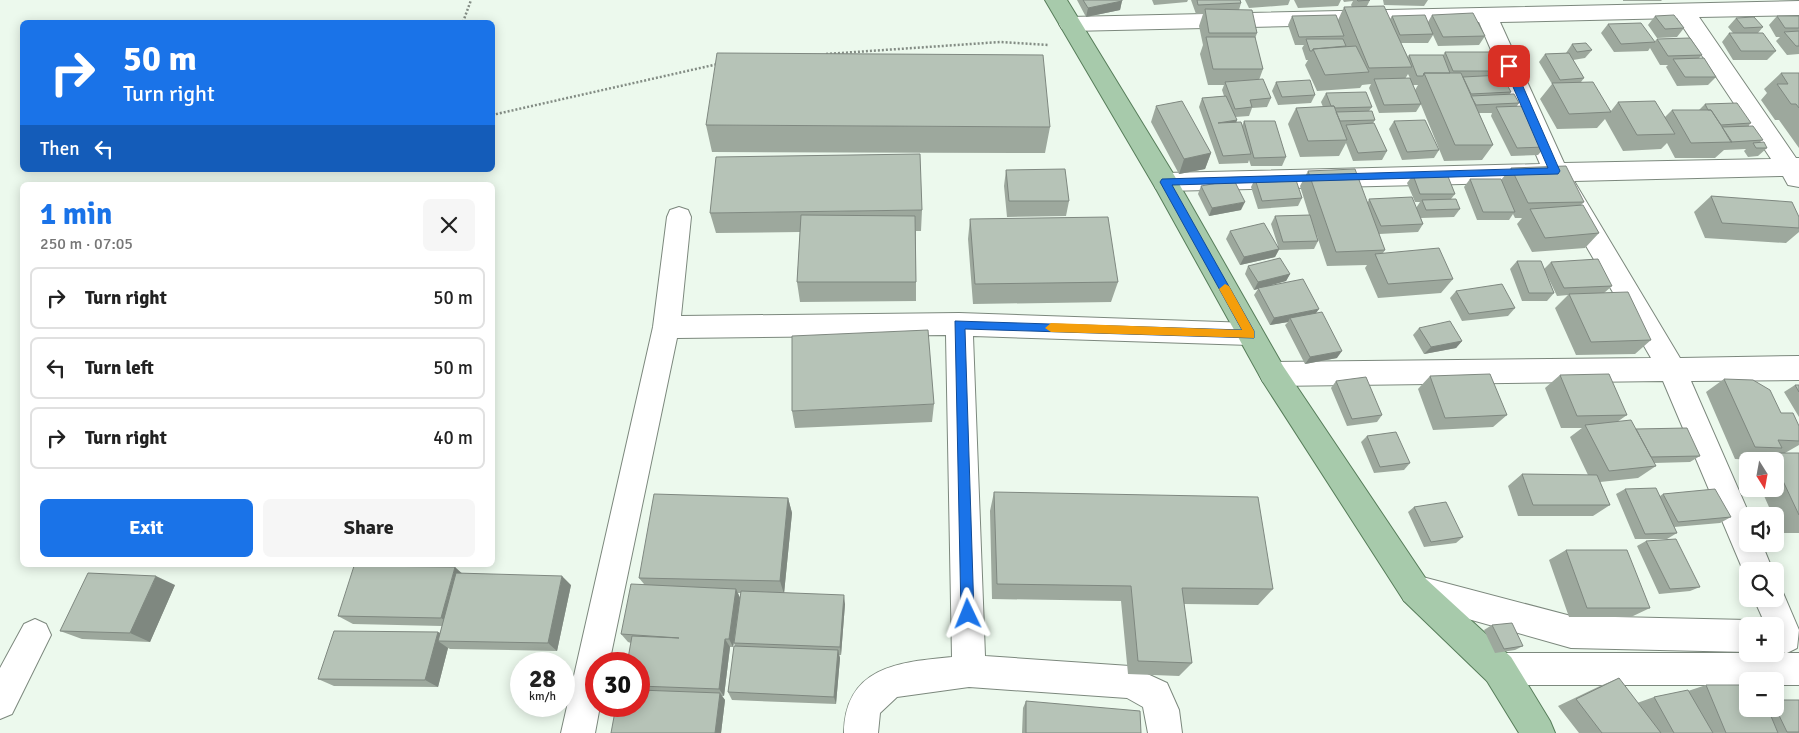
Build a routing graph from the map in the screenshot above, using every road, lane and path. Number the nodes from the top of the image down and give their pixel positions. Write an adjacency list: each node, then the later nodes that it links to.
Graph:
1 (471, 0): 6 (path)
2 (1056, 0): 7 (main road)
3 (1799, 8): 4 (street)
4 (1684, 12): 5 (street); 13 (street)
5 (1486, 14): 7 (street); 12 (street)
6 (464, 20)
7 (1070, 24): 8 (main road)
8 (1084, 48): 9 (path); 14 (main road)
9 (822, 54)
10 (723, 62): 11 (path)
11 (495, 114)
12 (1555, 171): 13 (street); 14 (street); 20 (street)
13 (1796, 171)
14 (1165, 182): 18 (main road)
15 (679, 217): 17 (street)
16 (959, 324): 17 (street); 18 (street); 30 (street)
17 (666, 327): 32 (street)
18 (1250, 334): 21 (main road)
19 (1799, 368): 20 (street)
20 (1672, 369): 21 (street); 22 (street)
21 (1273, 374): 23 (main road)
22 (1754, 562)
23 (1415, 590): 26 (street); 28 (main road)
24 (1774, 607): 27 (street)
25 (34, 636): 31 (street)
26 (1739, 636)
27 (1787, 637)
28 (1499, 669): 29 (street); 35 (main road)
29 (1799, 669)
30 (969, 671): 33 (street); 34 (street)
31 (0, 702)
32 (578, 733)
33 (861, 733)
34 (1165, 733)
35 (1538, 733)

